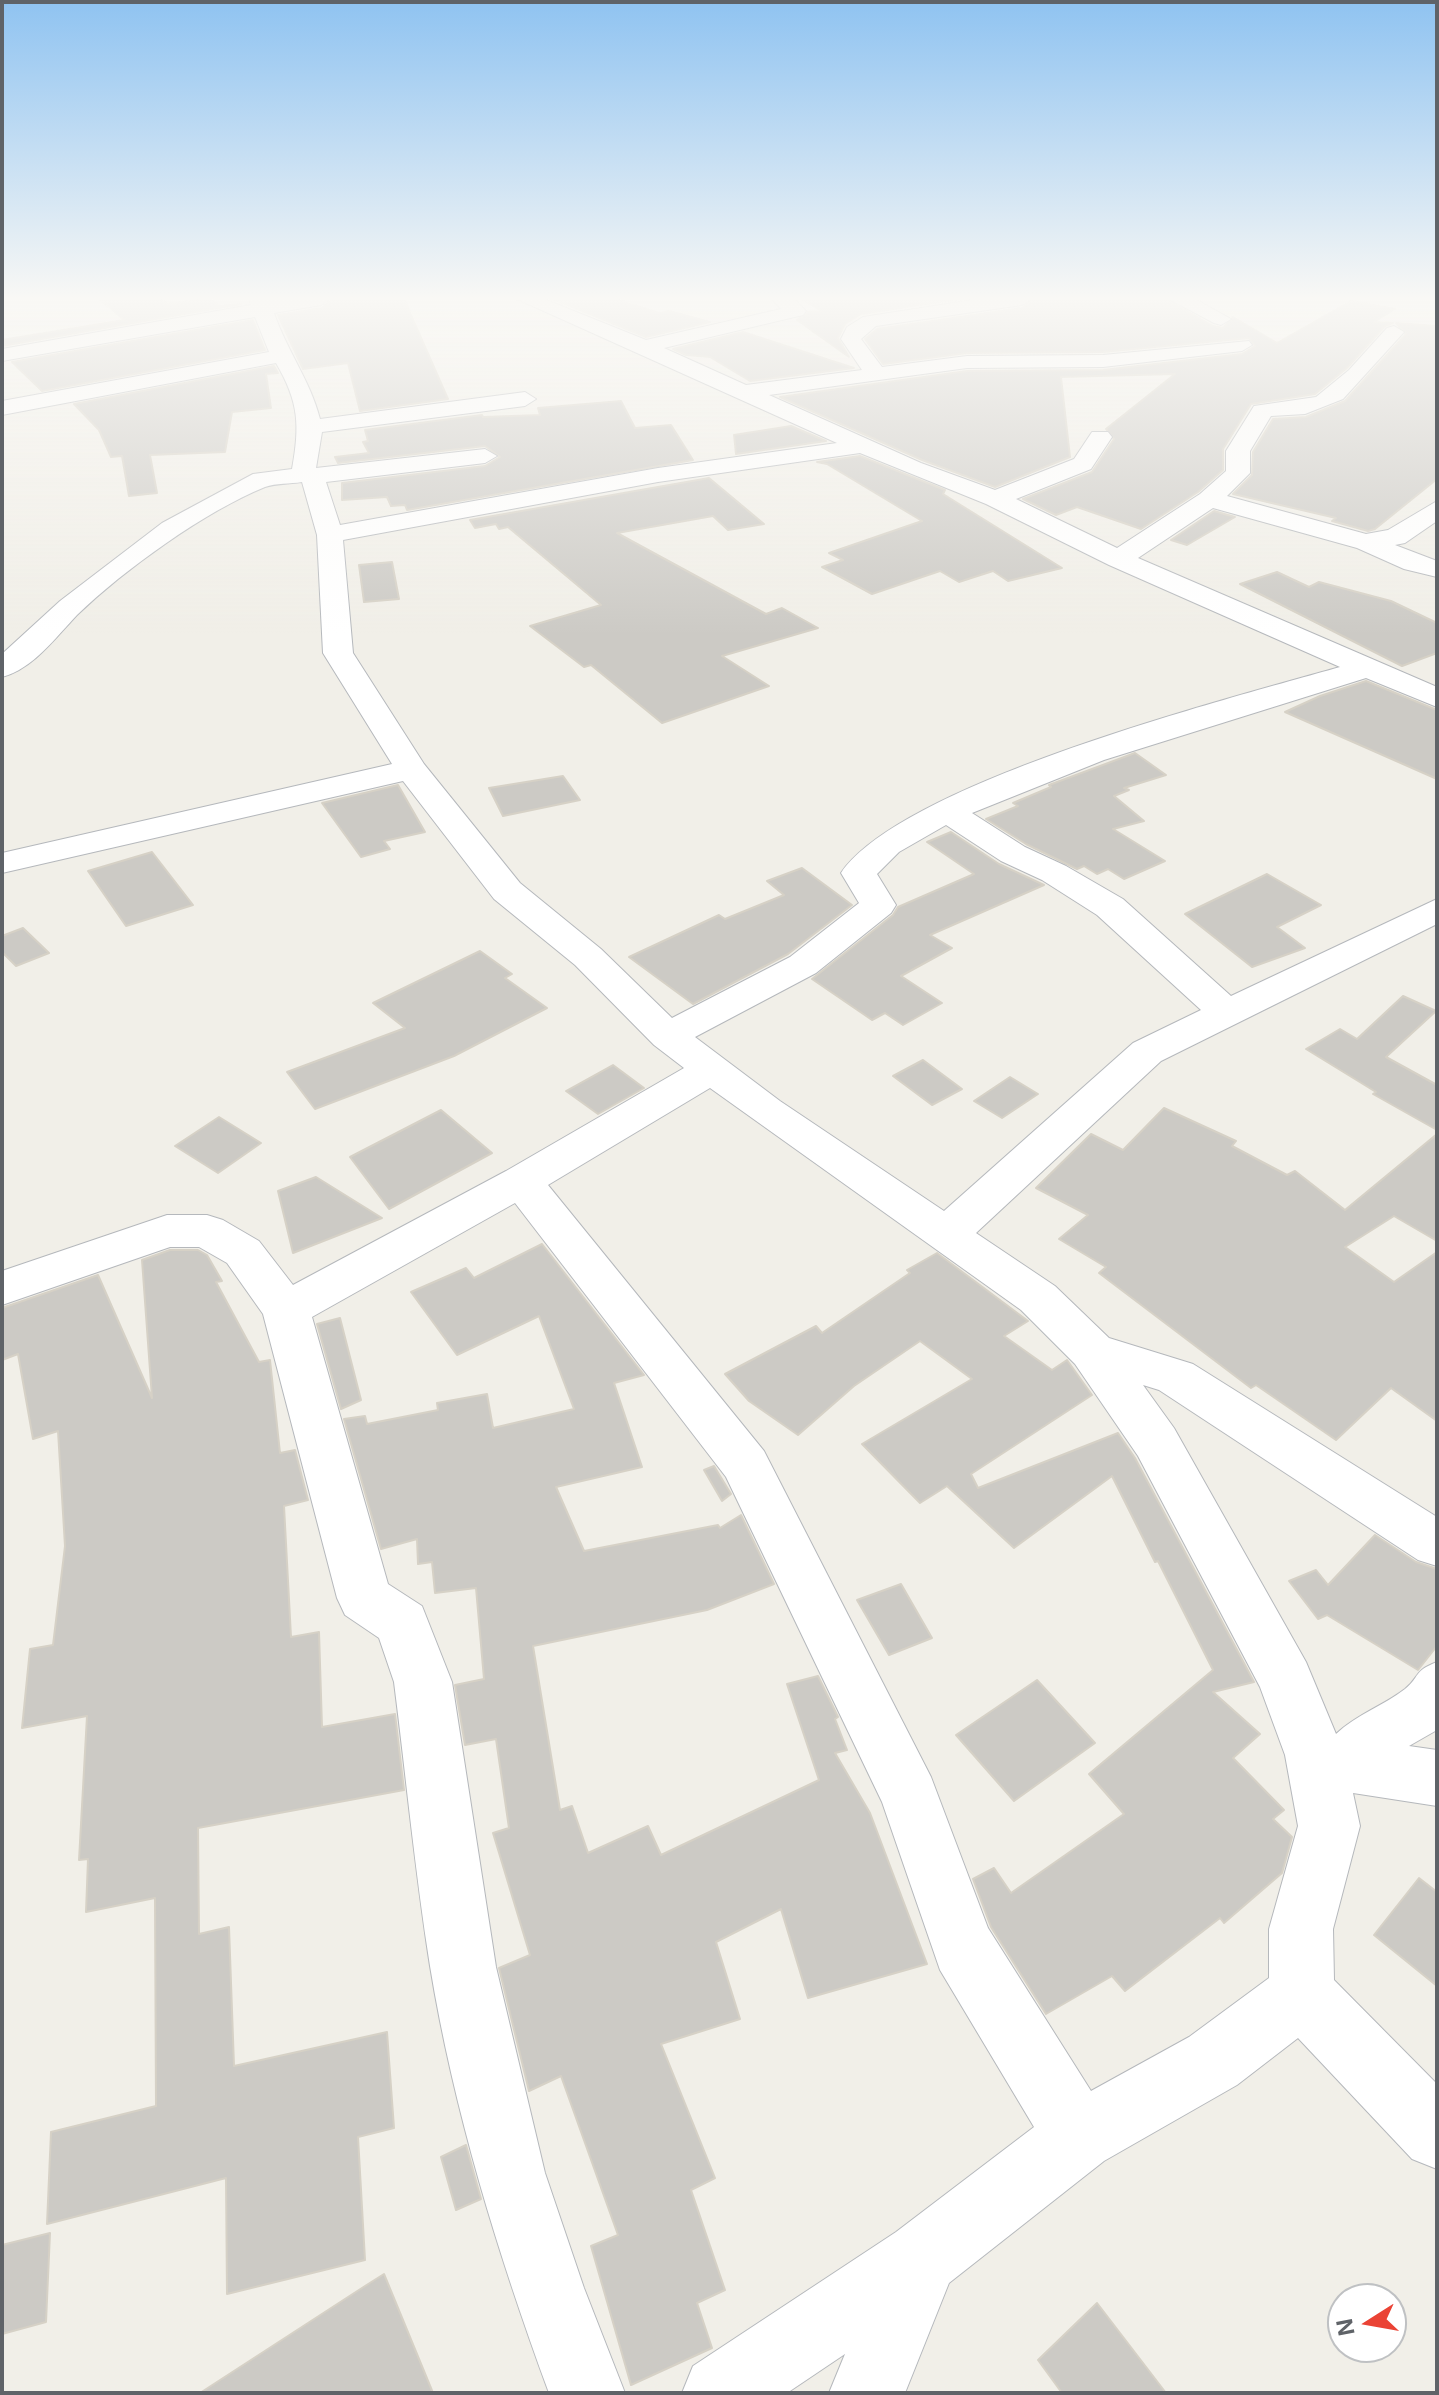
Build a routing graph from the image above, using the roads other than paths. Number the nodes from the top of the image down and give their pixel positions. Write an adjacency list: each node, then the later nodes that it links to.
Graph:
1 (307, 411): 5 (street)
2 (435, 411): 5 (street)
3 (785, 411): 7 (street)
4 (1265, 411): 11 (street)
5 (311, 427): 9 (street)
6 (1100, 437): 10 (street)
7 (863, 446): 10 (street); 13 (street)
8 (485, 456): 9 (street)
9 (308, 476): 13 (street); 17 (street)
10 (995, 499): 15 (street)
11 (1209, 499): 14 (street); 15 (street)
12 (1437, 509): 14 (street)
13 (330, 535): 22 (street)
14 (1366, 542): 16 (street)
15 (1118, 559): 20 (street)
16 (1437, 569)
17 (34, 644): 18 (street); 19 (street)
18 (2, 653)
19 (2, 668)
20 (1368, 668): 21 (street); 23 (street)
21 (1437, 698)
22 (411, 769): 24 (street); 27 (street)
23 (947, 811): 26 (street); 27 (street)
24 (2, 863)
25 (1437, 910): 26 (street)
26 (1227, 1013): 30 (street)
27 (668, 1036): 28 (street)
28 (712, 1069): 29 (street); 30 (street)
29 (521, 1181): 32 (street); 40 (street)
30 (946, 1235): 33 (street)
31 (2, 1288): 32 (street)
32 (286, 1310): 42 (street)
33 (1092, 1351): 34 (street); 36 (street)
34 (1437, 1544)
35 (1437, 1688): 36 (street)
36 (1330, 1760): 37 (street); 38 (street)
37 (1437, 1778)
38 (1302, 1994): 39 (street); 40 (street)
39 (1437, 2134)
40 (1079, 2136): 41 (street)
41 (922, 2258): 43 (street); 44 (street)
42 (587, 2393)
43 (720, 2393)
44 (867, 2393)

